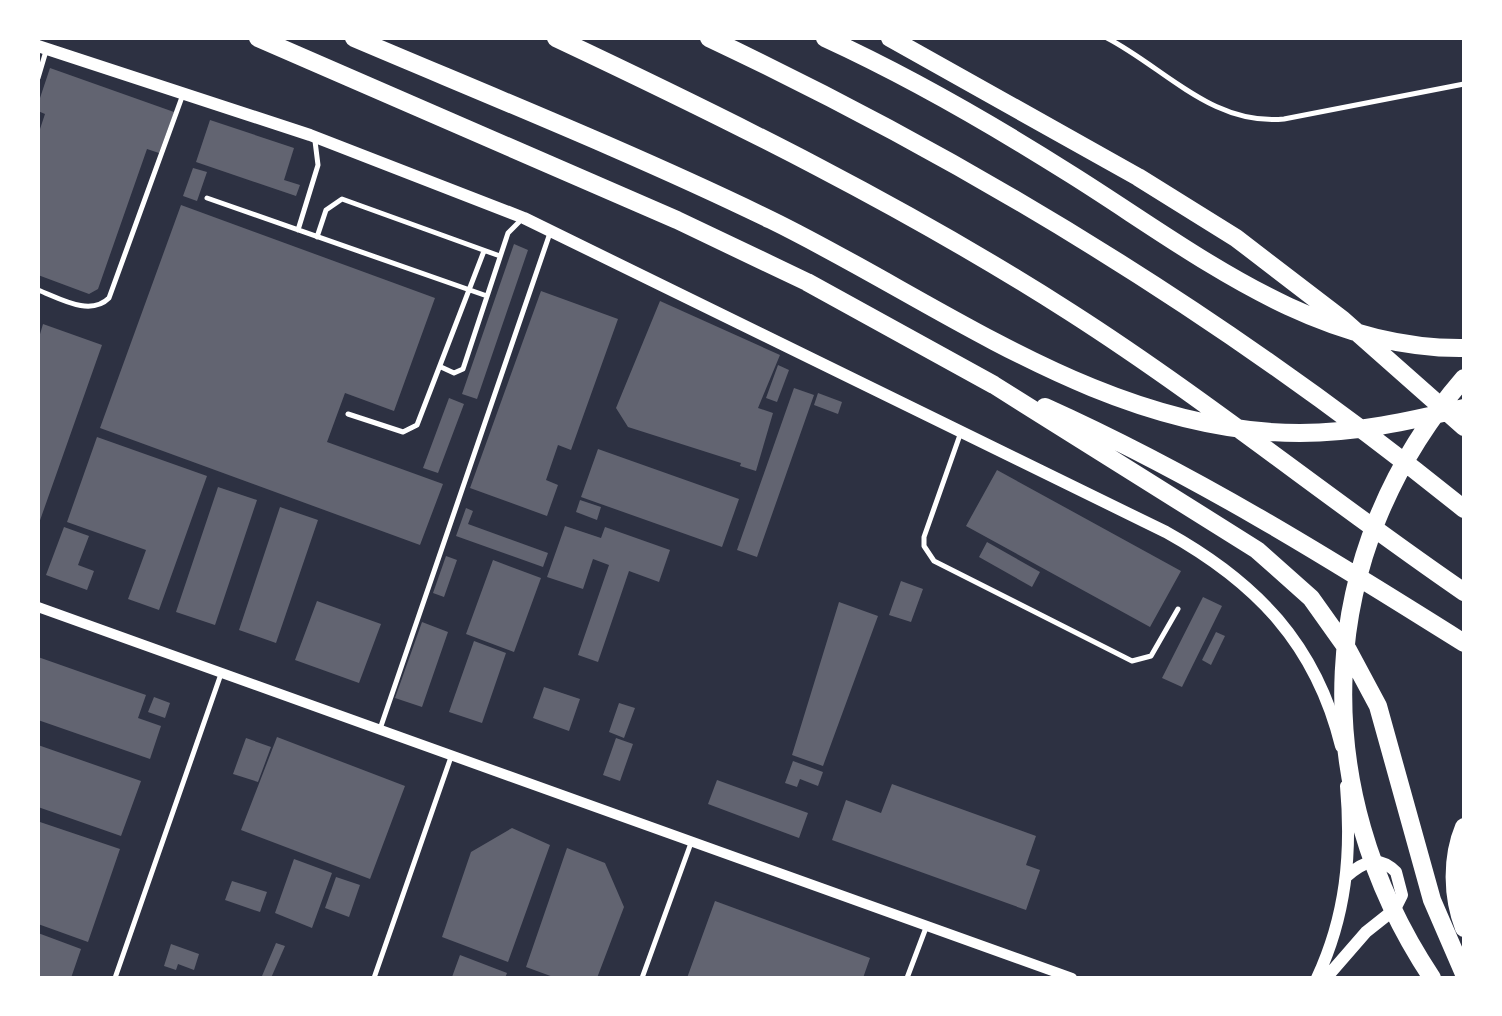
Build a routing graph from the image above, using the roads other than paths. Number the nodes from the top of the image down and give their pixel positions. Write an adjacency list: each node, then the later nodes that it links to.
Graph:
1 (240, 38): 8 (highway)
2 (354, 38): 28 (highway)
3 (556, 38): 33 (highway)
4 (709, 38): 32 (highway)
5 (826, 38): 24 (highway)
6 (890, 38): 30 (highway)
7 (1108, 38): 11 (lane)
8 (263, 41): 27 (highway)
9 (42, 47): 10 (lane); 12 (street)
10 (38, 78)
11 (1464, 84)
12 (184, 93): 13 (street); 21 (lane)
13 (310, 134): 15 (street); 16 (lane)
14 (207, 198): 16 (lane)
15 (524, 218): 17 (street); 20 (lane)
16 (298, 230): 18 (lane)
17 (551, 230): 31 (street); 38 (lane)
18 (316, 236): 19 (lane); 22 (lane)
19 (484, 251): 20 (lane); 22 (lane)
20 (500, 256): 23 (lane)
21 (38, 290)
22 (469, 290): 23 (lane); 25 (lane)
23 (487, 296): 25 (lane)
24 (1464, 348)
25 (440, 367): 29 (lane)
26 (1464, 378): 53 (highway)
27 (994, 385): 36 (highway); 45 (highway)
28 (1464, 408)
29 (348, 414)
30 (1464, 427)
31 (962, 430): 35 (lane); 42 (street)
32 (1464, 508)
33 (1464, 592)
34 (38, 607): 37 (street)
35 (1178, 609)
36 (1464, 643)
37 (222, 672): 38 (street); 46 (lane)
38 (380, 729): 39 (street)
39 (452, 754): 41 (street); 47 (lane)
40 (1464, 827): 44 (highway)
41 (692, 840): 43 (street); 48 (lane)
42 (1347, 876): 51 (street); 52 (street)
43 (928, 924): 49 (lane); 50 (street)
44 (1464, 928)
45 (1464, 974)
46 (115, 978)
47 (374, 978)
48 (642, 978)
49 (907, 978)
50 (1072, 978)
51 (1317, 978)
52 (1326, 978)
53 (1432, 978)

